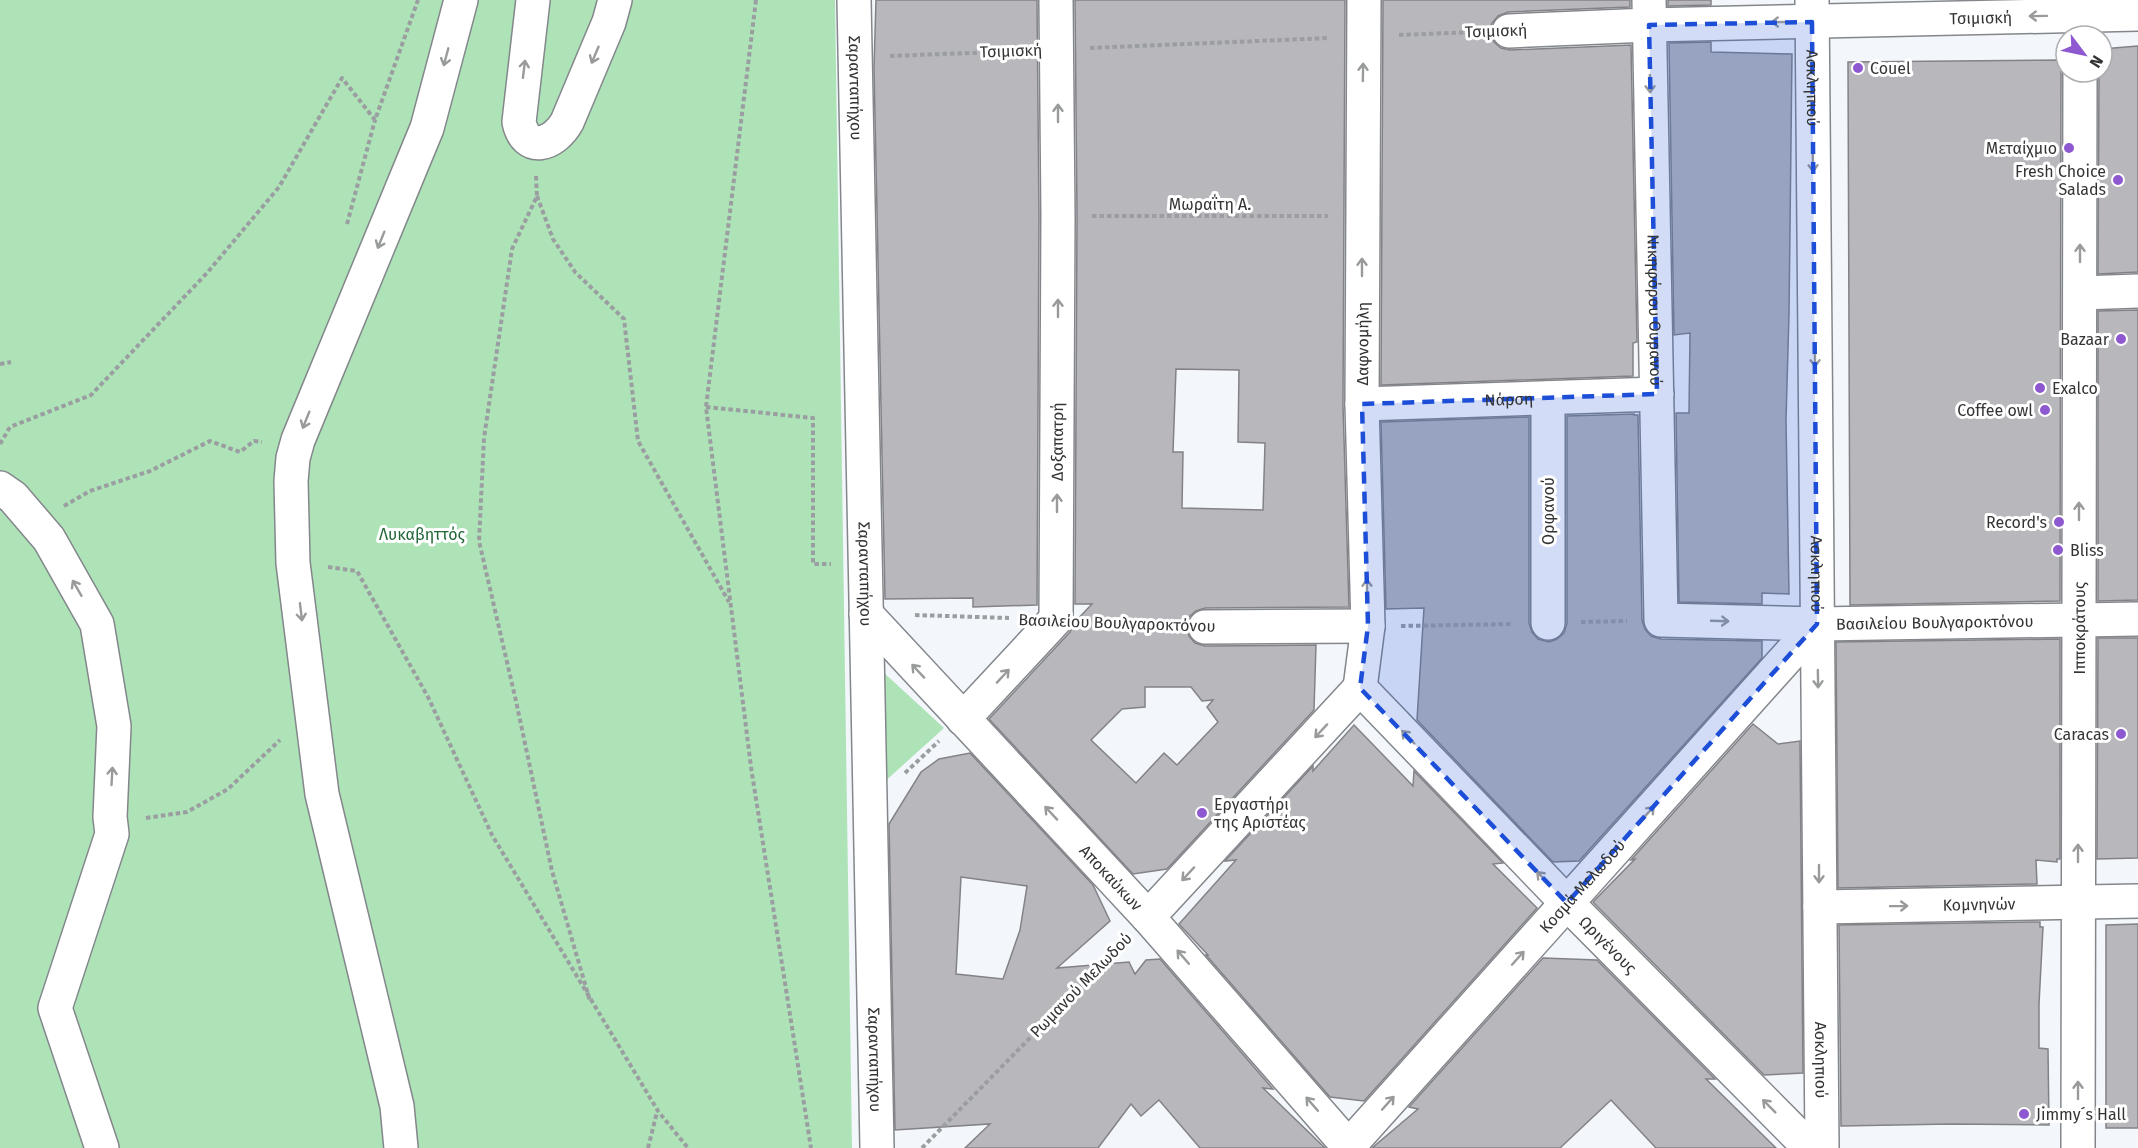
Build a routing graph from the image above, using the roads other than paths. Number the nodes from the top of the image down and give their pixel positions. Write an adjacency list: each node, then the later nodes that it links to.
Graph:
1 (460, 0): 35 (street, one-way to 35)
2 (532, 0): 3 (street, one-way to 2)
3 (615, 0)
4 (854, 0): 19 (street, Σαρανταπήχου)
5 (1056, 0): 28 (street, Δοξαπατρή, one-way to 5)
6 (1364, 0): 17 (street, Δαφνομήλη, one-way to 6)
7 (1812, 11): 8 (street, Τσιμισκή, one-way to 8); 10 (street, Τσιμισκή, one-way to 7); 24 (street, Ασκληπιού, one-way to 24)
8 (1649, 13): 11 (street, Τσιμισκή); 15 (street, Νικηφόρου Ουρανού, one-way to 15)
9 (2138, 14): 10 (street, Τσιμισκή)
10 (2081, 17)
11 (1509, 31)
12 (2080, 84): 14 (street, Ιπποκράτους, one-way to 12)
13 (2138, 291): 14 (street)
14 (2080, 293): 20 (street, Ιπποκράτους, one-way to 14)
15 (1657, 394): 16 (street, Νάρση); 22 (street, Νικηφόρου Ουρανού)
16 (1548, 398): 17 (street, Νάρση); 23 (street, Ορφανού)
17 (1362, 404): 25 (street, Δαφνομήλη, one-way to 17)
18 (0, 488): 34 (street, one-way to 18)
19 (866, 614): 28 (street, Αποκαύκων, one-way to 19); 36 (street, Σαρανταπήχου)
20 (2079, 619): 21 (street, Βασιλείου Βουλγαροκτόνου); 24 (street, Βασιλείου Βουλγαροκτόνου); 30 (street, Ιπποκράτους, one-way to 20)
21 (2138, 619)
22 (1661, 620): 24 (street, Βασιλείου Βουλγαροκτόνου, one-way to 24)
23 (1548, 623)
24 (1817, 624): 31 (street, Κοσμά Μελωδού, one-way to 24); 32 (street, Ασκληπιού, one-way to 32)
25 (1368, 626): 26 (street, Βασιλείου Βουλγαροκτόνου); 27 (street, Δαφνομήλη)
26 (1205, 627)
27 (1360, 688): 31 (street, Ωριγένους, one-way to 27); 33 (street, one-way to 33)
28 (963, 719): 33 (street, Αποκαύκων, one-way to 28)
29 (2138, 901): 30 (street, Κομνηνών)
30 (2078, 902): 32 (street, Κομνηνών, one-way to 30); 40 (street, Ιπποκράτους, one-way to 30)
31 (1567, 903): 37 (street, Κοσμά Μελωδού, one-way to 31); 38 (street, Ωριγένους, one-way to 31)
32 (1820, 907): 39 (street, Ασκληπιού)
33 (1148, 917): 37 (street, Αποκαύκων, one-way to 33)
34 (102, 1148)
35 (401, 1148)
36 (877, 1148)
37 (1349, 1148)
38 (1810, 1148)
39 (1822, 1148)
40 (2078, 1148)

